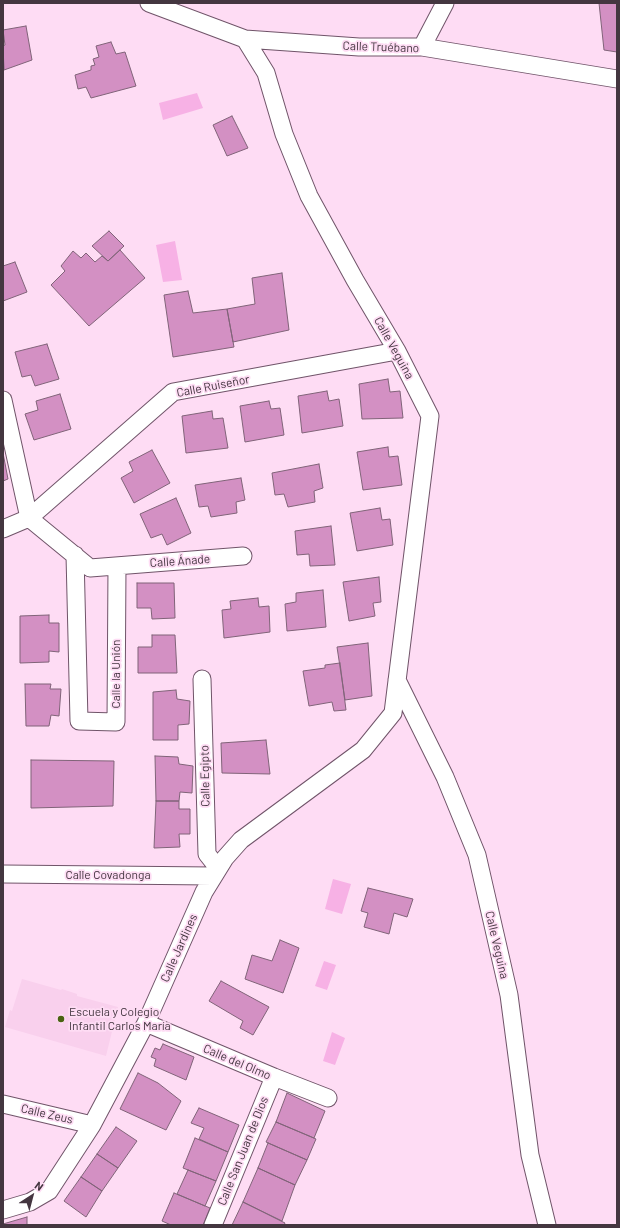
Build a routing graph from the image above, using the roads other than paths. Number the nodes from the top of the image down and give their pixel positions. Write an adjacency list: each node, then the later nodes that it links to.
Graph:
1 (149, 3): 3 (street, Calle Truébano)
2 (444, 3): 4 (street)
3 (245, 39): 4 (street, Calle Truébano); 6 (street, Calle Veguina)
4 (422, 47): 5 (street, Calle Truébano)
5 (617, 79)
6 (397, 351): 8 (street, Calle Ruiseñor); 14 (street, Calle Veguina)
7 (3, 400): 8 (street)
8 (29, 518): 9 (street, Calle Ruiseñor); 10 (street)
9 (3, 529)
10 (75, 555): 12 (street); 12 (street, Calle la Unión)
11 (243, 556): 12 (street, Calle Ánade)
12 (117, 566)
13 (202, 679): 16 (street, Calle Egipto)
14 (397, 680): 15 (street, Calle Veguina); 25 (street, Calle Veguina)
15 (392, 712): 16 (street, Calle Jardines)
16 (215, 872): 17 (street, Calle Covadonga); 18 (street, Calle Jardines)
17 (3, 874)
18 (146, 1023): 19 (street, Calle del Olmo); 22 (street, Calle Jardines)
19 (274, 1077): 20 (street, Calle del Olmo); 24 (street, Calle San Juan de Dios)
20 (328, 1098)
21 (3, 1104): 22 (street, Calle Zeus)
22 (92, 1125): 23 (street, Calle Jardines)
23 (3, 1210)
24 (213, 1225)
25 (547, 1225)

